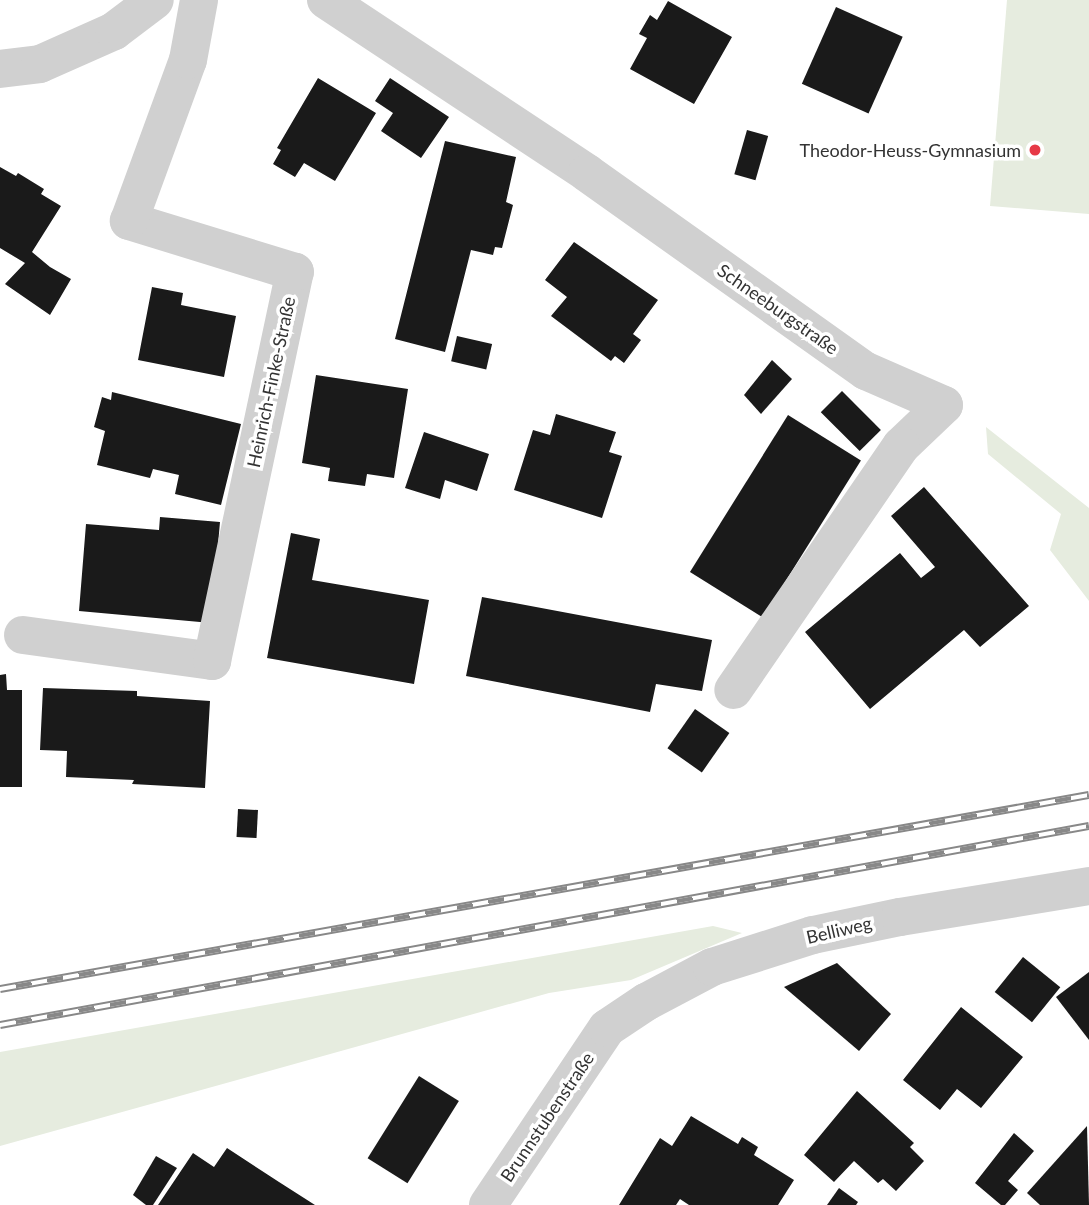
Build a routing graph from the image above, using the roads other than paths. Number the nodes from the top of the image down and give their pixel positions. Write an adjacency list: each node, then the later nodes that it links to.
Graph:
1 (155, 0): 4 (street)
2 (199, 0): 5 (street, Heinrich-Finke-Straße)
3 (326, 0): 6 (street, Schneeburgstraße)
4 (0, 69)
5 (23, 635)
6 (733, 690)
7 (1089, 886): 8 (street, Belliweg)
8 (607, 1028): 9 (street, Brunnstubenstraße)
9 (488, 1205)

